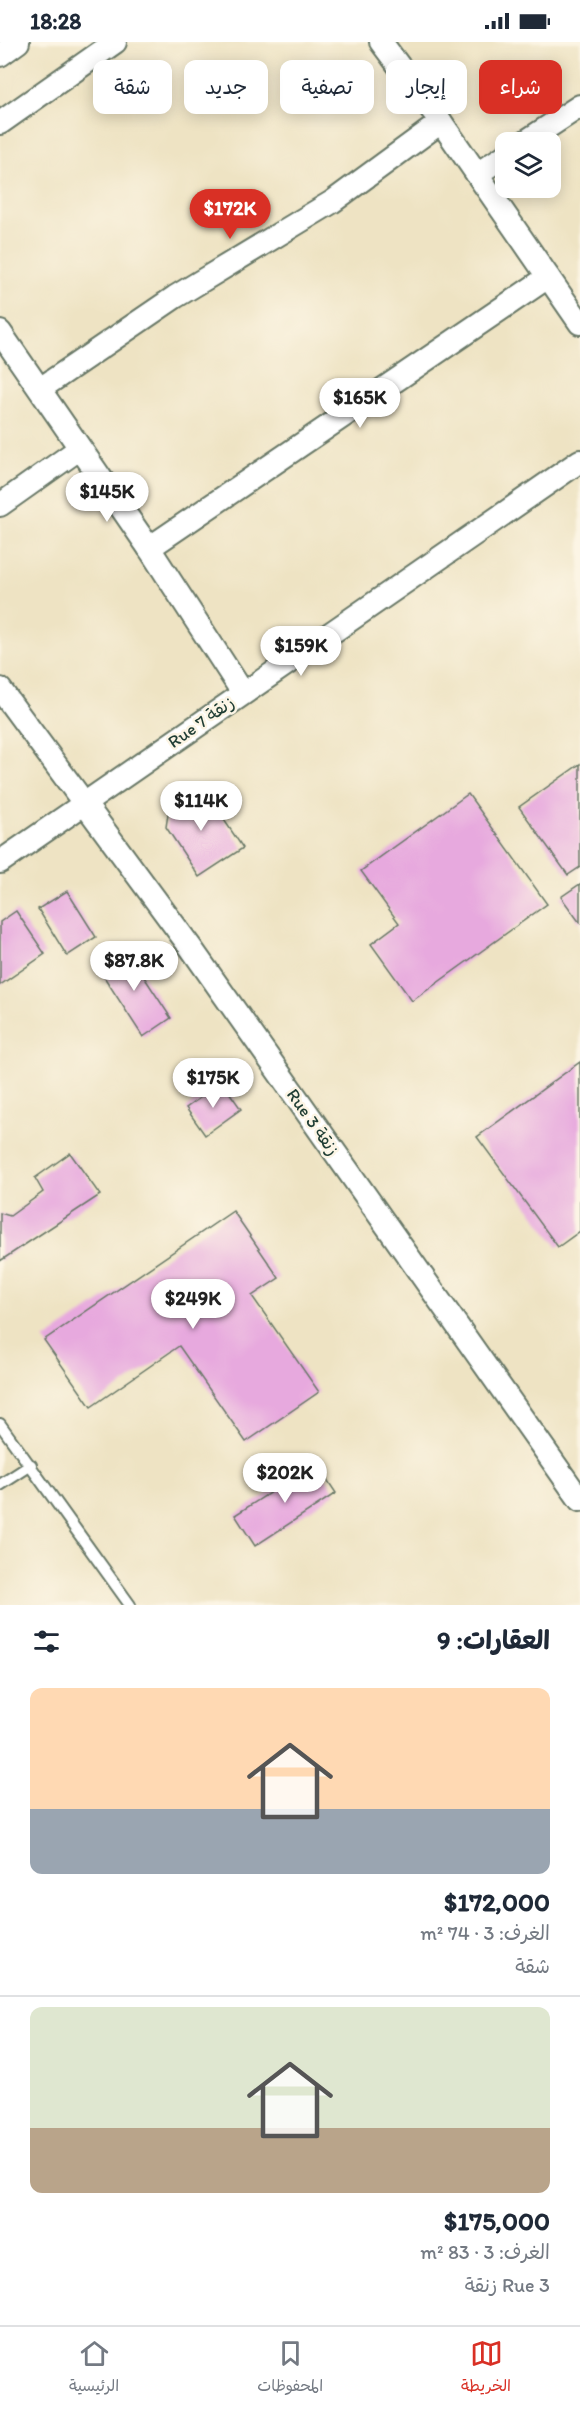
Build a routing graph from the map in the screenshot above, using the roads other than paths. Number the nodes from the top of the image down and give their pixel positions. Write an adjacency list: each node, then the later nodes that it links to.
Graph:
1 (18, 42): 4 (street)
2 (115, 42): 7 (street)
3 (381, 42): 6 (street)
4 (0, 55)
5 (580, 106): 8 (street)
6 (441, 122): 10 (street); 14 (street)
7 (0, 123)
8 (540, 132)
9 (495, 162): 10 (street)
10 (477, 174): 11 (street)
11 (548, 277): 12 (street); 18 (street)
12 (580, 323)
13 (0, 332): 14 (street)
14 (40, 389): 15 (street)
15 (79, 449): 17 (street); 18 (street)
16 (580, 460): 20 (street, Rue 7 زنقة)
17 (0, 505)
18 (149, 548): 20 (street)
19 (0, 689): 21 (street, Rue 3 زنقة)
20 (243, 693): 21 (street, Rue 7 زنقة)
21 (84, 804): 22 (street, Rue 7 زنقة); 26 (street, Rue 3 زنقة)
22 (0, 862)
23 (0, 1424): 24 (lane)
24 (31, 1465): 25 (lane); 27 (lane)
25 (0, 1485)
26 (580, 1500)
27 (130, 1605)

